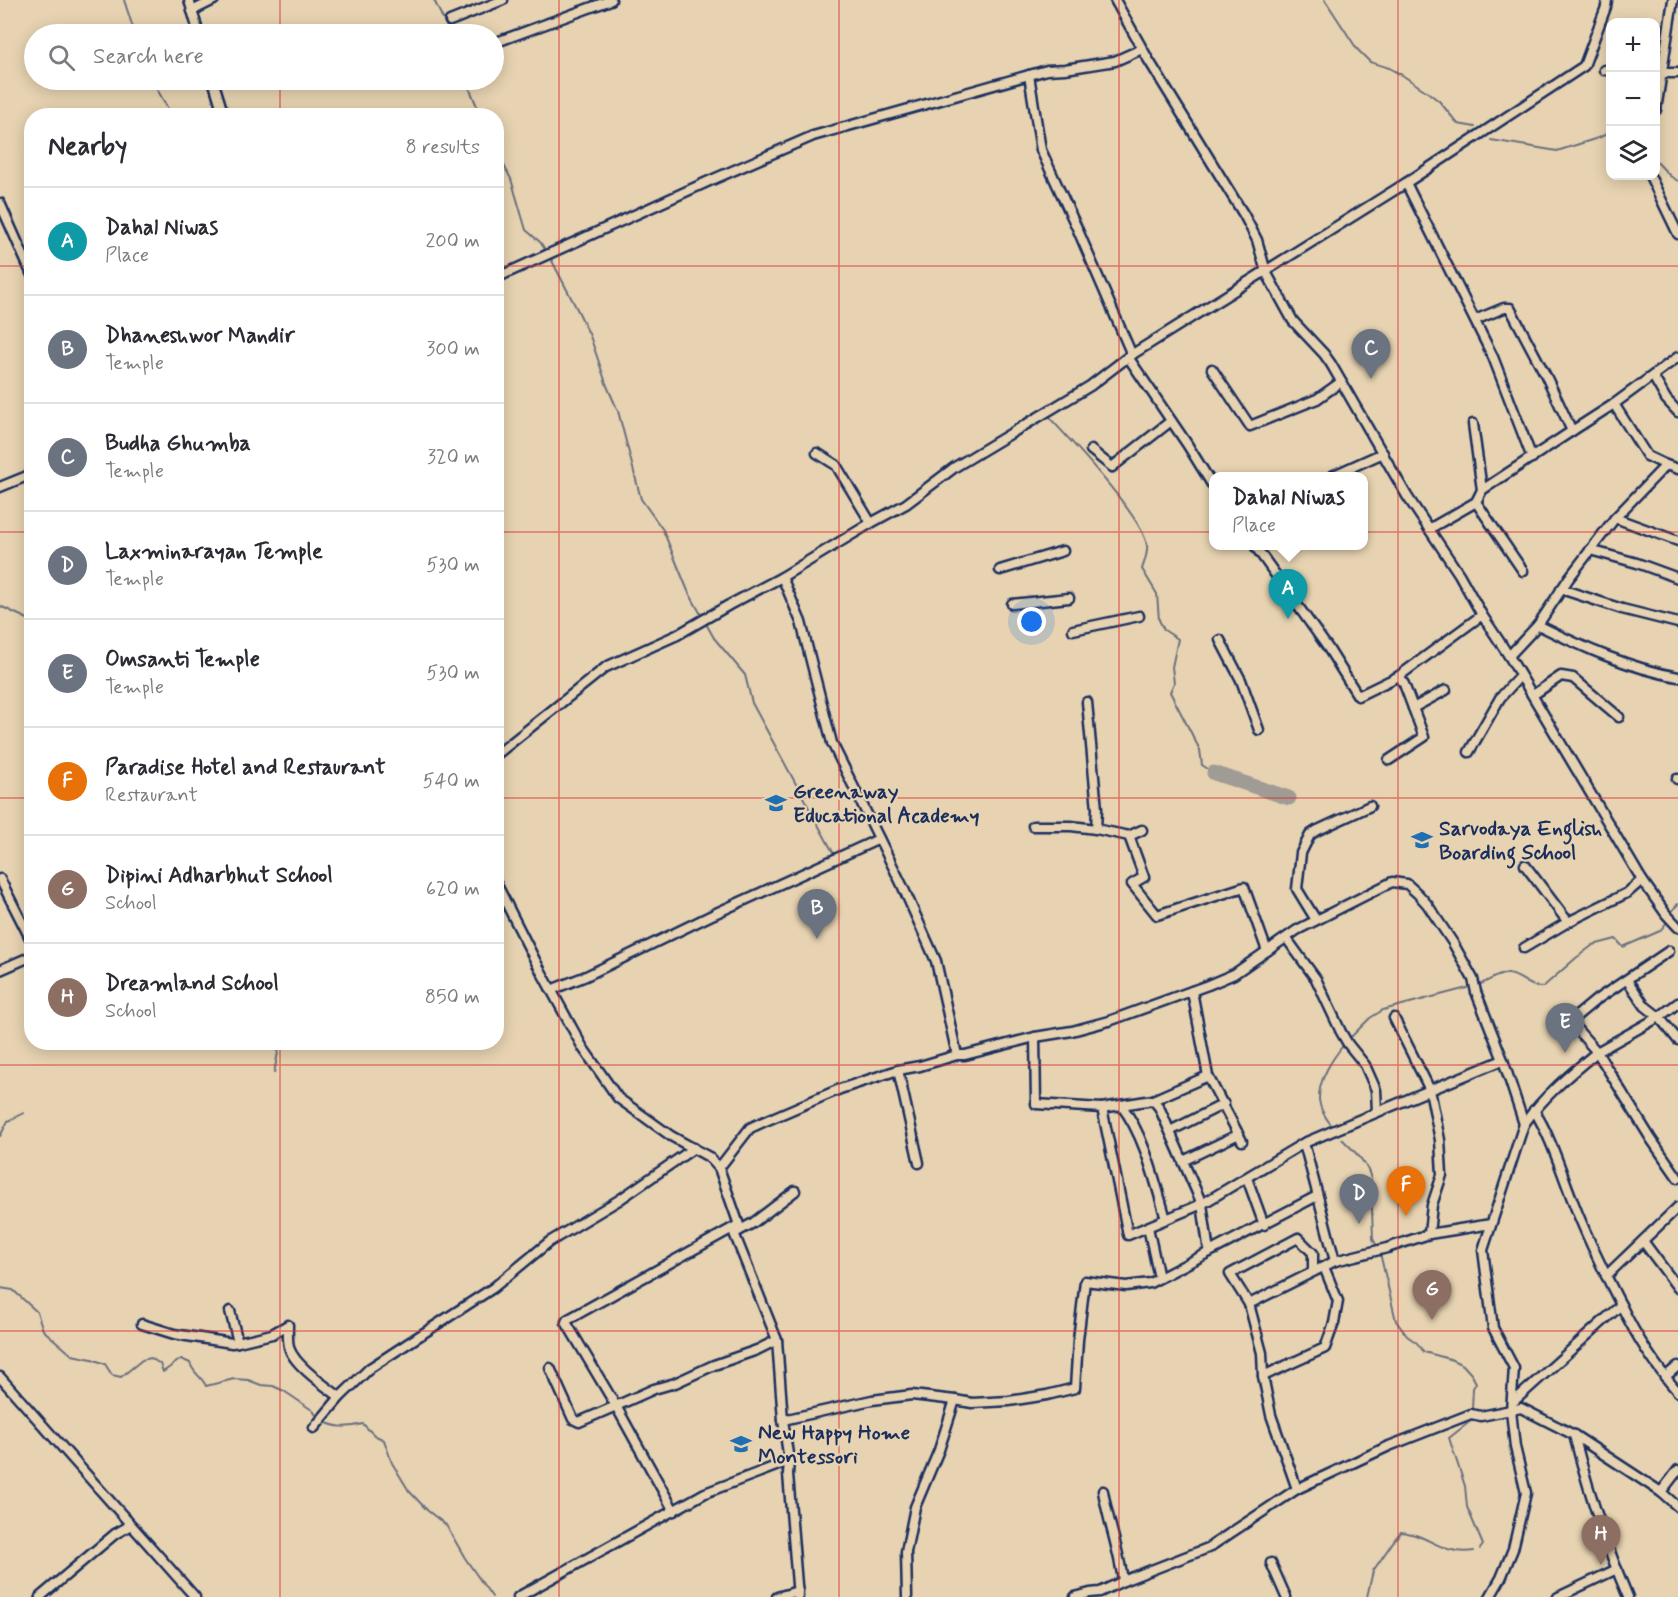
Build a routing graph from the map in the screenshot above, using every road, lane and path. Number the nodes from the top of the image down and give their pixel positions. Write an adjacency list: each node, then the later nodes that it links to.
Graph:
1 (189, 0): 8 (street)
2 (214, 0): 8 (street)
3 (503, 0): 9 (street)
4 (611, 0): 11 (street)
5 (1115, 0): 12 (street)
6 (1607, 0): 20 (street)
7 (1673, 0): 13 (street)
8 (192, 12): 10 (street)
9 (450, 21)
10 (196, 24)
11 (504, 39)
12 (1143, 49): 16 (street); 24 (street)
13 (1659, 72)
14 (1660, 73): 15 (street)
15 (1678, 74)
16 (1029, 75): 25 (street); 27 (street)
17 (216, 90): 18 (street)
18 (222, 108)
19 (1652, 180): 22 (street)
20 (1406, 183): 24 (street); 26 (street)
21 (0, 203): 23 (street)
22 (1678, 234)
23 (24, 256)
24 (1266, 272): 27 (street); 31 (street)
25 (504, 274)
26 (1475, 320): 36 (street); 40 (street)
27 (1130, 356): 34 (street); 50 (street)
28 (1678, 357): 30 (street)
29 (1212, 369): 31 (street)
30 (1653, 376): 32 (street); 33 (street)
31 (1341, 382): 39 (street)
32 (1614, 404): 36 (street); 41 (street)
33 (1678, 412)
34 (1171, 421): 37 (street); 45 (street)
35 (1473, 424): 47 (street)
36 (1572, 431): 40 (street)
37 (1091, 450)
38 (817, 453): 50 (street)
39 (1383, 453): 43 (street); 51 (street)
40 (1532, 458): 47 (street)
41 (1666, 465): 42 (street); 49 (street)
42 (1678, 469)
43 (1341, 472)
44 (24, 477): 46 (street)
45 (1209, 480)
46 (0, 487)
47 (1482, 490): 48 (street)
48 (1476, 502): 51 (street); 57 (street)
49 (1615, 518): 52 (street); 55 (street)
50 (871, 524): 58 (street)
51 (1429, 529): 63 (street)
52 (1678, 541)
53 (1064, 550): 56 (street)
54 (1258, 550): 70 (street)
55 (1590, 550): 59 (street); 60 (street)
56 (1000, 570)
57 (1523, 571)
58 (782, 577): 79 (street); 87 (street)
59 (1678, 578)
60 (1561, 589): 65 (street); 66 (street)
61 (1069, 598): 62 (street)
62 (1012, 603)
63 (1482, 615): 69 (street); 70 (street)
64 (1139, 616): 67 (street)
65 (1678, 623)
66 (1538, 625): 69 (street); 72 (street)
67 (1073, 630)
68 (1220, 640): 78 (street)
69 (1509, 656): 71 (street)
70 (1399, 676): 76 (street)
71 (1520, 676): 74 (street); 80 (street)
72 (1678, 677)
73 (1446, 690): 76 (street)
74 (1533, 695): 77 (street); 90 (street)
75 (1087, 702): 84 (street)
76 (1413, 708): 81 (street)
77 (1619, 717)
78 (1259, 730)
79 (504, 749)
80 (1469, 752)
81 (1389, 760)
82 (1370, 806): 92 (street)
83 (1033, 826): 84 (street)
84 (1096, 829): 86 (street)
85 (1142, 830): 86 (street)
86 (1129, 836): 98 (street)
87 (879, 839): 103 (street); 111 (street)
88 (1525, 865): 93 (street)
89 (0, 879): 94 (street)
90 (1642, 880): 93 (street); 95 (street)
91 (504, 899): 103 (street)
92 (1316, 920): 96 (street); 112 (street)
93 (1568, 922): 97 (street)
94 (24, 927)
95 (1678, 927)
96 (1287, 939): 98 (street); 121 (street)
97 (1524, 948)
98 (1267, 951): 104 (street)
99 (1669, 951): 102 (street)
100 (24, 960): 101 (street)
101 (0, 970)
102 (1627, 980): 106 (street); 110 (street)
103 (551, 990): 125 (street)
104 (1191, 991): 108 (street); 114 (street)
105 (1678, 1003): 106 (street)
106 (1659, 1017): 109 (street); 110 (street)
107 (1394, 1018): 115 (street)
108 (1035, 1037): 111 (street); 119 (street)
109 (1678, 1040)
110 (1597, 1052): 120 (street); 130 (street)
111 (957, 1055): 113 (street)
112 (1503, 1060): 115 (street); 122 (street)
113 (898, 1070): 127 (street); 128 (street)
114 (1208, 1076): 116 (street); 117 (street)
115 (1430, 1090): 121 (street); 140 (street)
116 (1153, 1100): 118 (street); 123 (street)
117 (1224, 1104): 123 (street); 126 (street)
118 (1121, 1105): 119 (street); 135 (street)
119 (1102, 1108): 138 (street)
120 (1534, 1110): 122 (street); 146 (street)
121 (1377, 1111): 124 (street)
122 (1524, 1124): 136 (street)
123 (1170, 1131): 126 (street)
124 (1304, 1143): 129 (street); 132 (street)
125 (694, 1148): 128 (street); 161 (street)
126 (1183, 1161): 133 (street)
127 (919, 1163)
128 (719, 1168): 139 (street)
129 (1247, 1178): 133 (street); 137 (street)
130 (1678, 1178)
131 (795, 1191): 139 (street)
132 (1317, 1196): 137 (street); 143 (street)
133 (1202, 1204): 135 (street); 142 (street)
134 (1678, 1207): 141 (street)
135 (1166, 1220): 138 (street)
136 (1491, 1224): 140 (street); 164 (street)
137 (1264, 1225): 142 (street)
138 (1148, 1227): 147 (street)
139 (737, 1229): 153 (street); 163 (street)
140 (1429, 1234): 143 (street)
141 (1643, 1240): 146 (street); 148 (street)
142 (1209, 1252): 147 (street)
143 (1335, 1261): 144 (street)
144 (1324, 1267): 145 (street); 157 (street)
145 (1313, 1272): 149 (street); 149 (street)
146 (1606, 1276): 150 (street)
147 (1159, 1278): 162 (street)
148 (1678, 1287)
149 (1249, 1304): 157 (street)
150 (1621, 1305): 159 (street); 164 (street)
151 (230, 1311): 154 (street)
152 (142, 1324): 154 (street)
153 (777, 1340): 163 (street); 165 (street)
154 (238, 1342): 161 (street)
155 (1678, 1366): 159 (street)
156 (550, 1368): 163 (street)
157 (1263, 1376): 170 (street)
158 (0, 1377): 175 (street)
159 (1665, 1377): 160 (street)
160 (1678, 1392)
161 (340, 1397): 166 (street)
162 (954, 1400): 165 (street); 185 (street)
163 (616, 1406): 174 (street)
164 (1511, 1407): 167 (street); 170 (street); 188 (street)
165 (783, 1420): 168 (street)
166 (314, 1428)
167 (1574, 1436): 172 (street); 177 (street)
168 (789, 1461): 174 (street); 179 (street)
169 (1678, 1470): 172 (street)
170 (1297, 1490): 178 (street)
171 (1103, 1491): 178 (street)
172 (1660, 1492): 173 (street)
173 (1678, 1507)
174 (674, 1511): 183 (street)
175 (131, 1525): 181 (street); 182 (street)
176 (1271, 1563): 187 (street)
177 (1617, 1569): 189 (street); 190 (street)
178 (1123, 1581): 180 (street)
179 (798, 1594): 184 (street)
180 (1102, 1594): 186 (street)
181 (40, 1597)
182 (195, 1597)
183 (518, 1597)
184 (777, 1597)
185 (907, 1597)
186 (1075, 1597)
187 (1286, 1597)
188 (1490, 1597)
189 (1558, 1597)
190 (1628, 1597)

